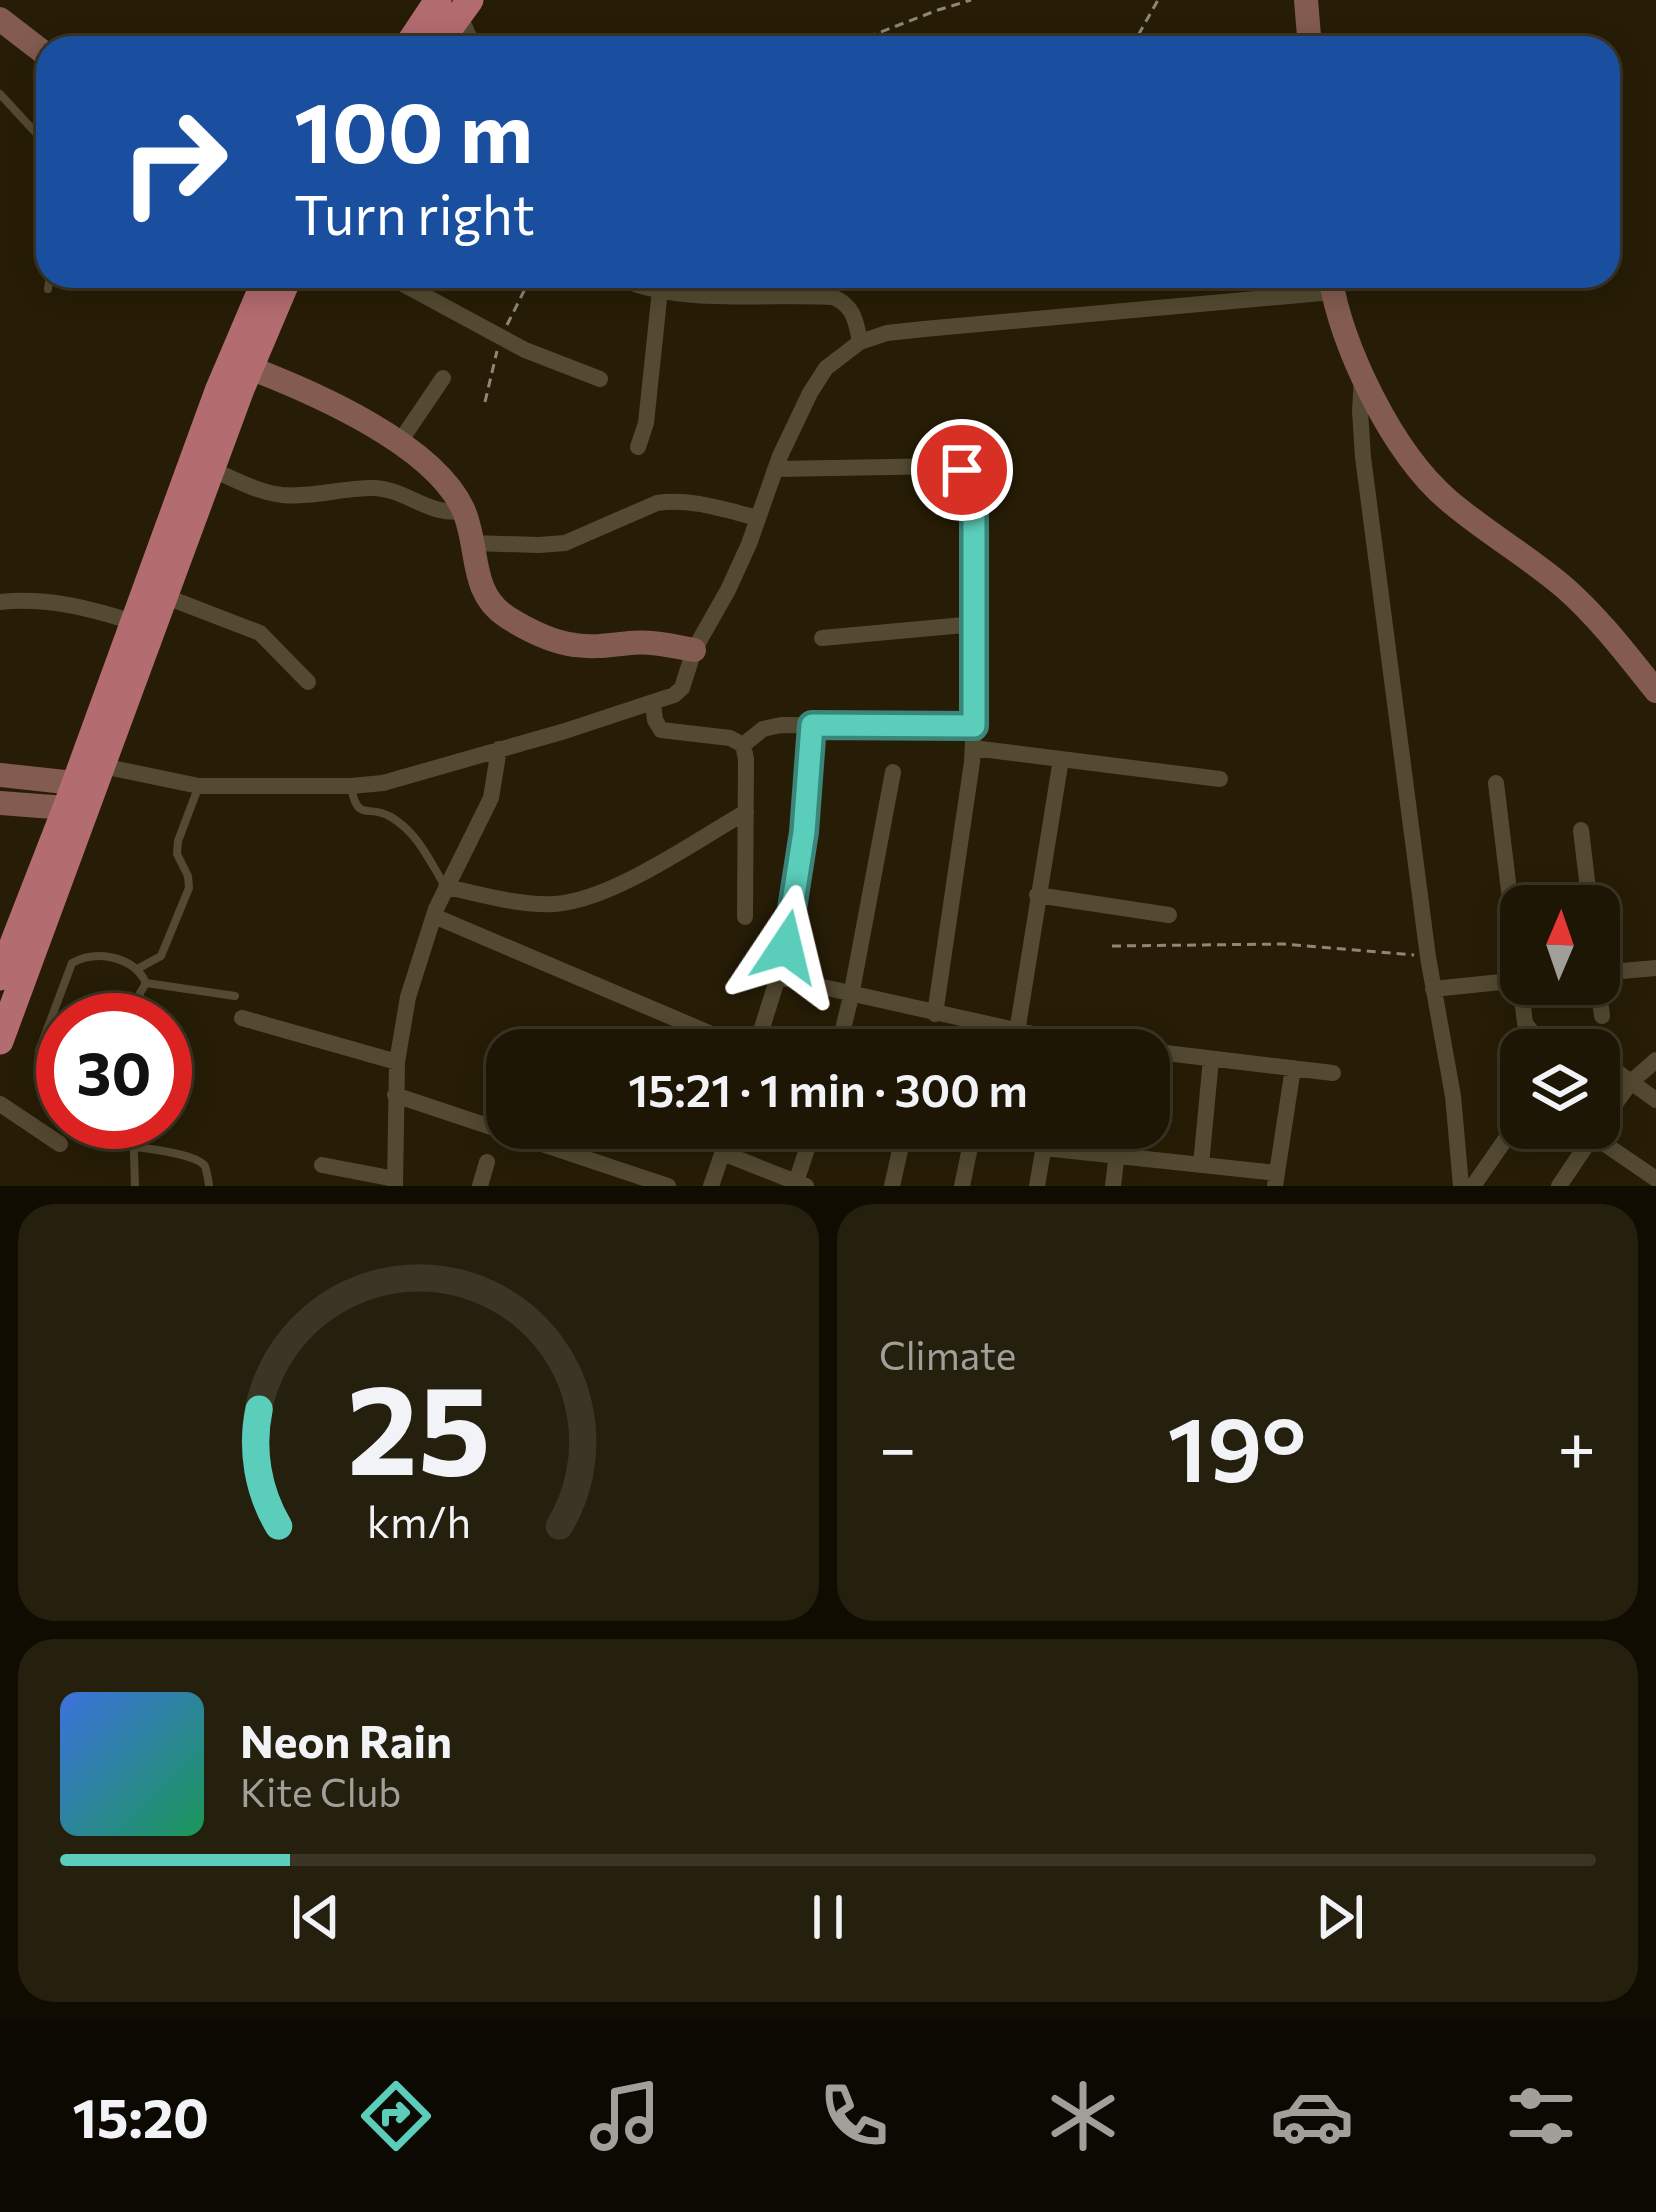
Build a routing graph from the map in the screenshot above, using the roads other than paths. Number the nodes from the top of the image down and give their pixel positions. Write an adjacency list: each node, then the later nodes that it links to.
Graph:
1 (1306, 0): 7 (street)
2 (456, 4): 4 (main road); 5 (main road); 6 (street)
3 (0, 20): 8 (street)
4 (420, 36)
5 (441, 36)
6 (469, 36)
7 (1309, 36)
8 (36, 47)
9 (0, 94): 10 (lane)
10 (12, 108): 11 (lane); 12 (lane)
11 (0, 111)
12 (36, 133)
13 (263, 288): 34 (main road)
14 (285, 288): 21 (main road)
15 (412, 288): 24 (street)
16 (650, 288): 19 (street)
17 (1296, 288): 20 (street)
18 (1333, 288): 22 (street)
19 (660, 290): 20 (street); 26 (street)
20 (860, 342): 27 (street)
21 (250, 368): 25 (street); 28 (main road)
22 (1363, 375): 39 (street); 72 (street)
23 (443, 378): 25 (street)
24 (600, 379)
25 (400, 443): 29 (street)
26 (638, 447)
27 (775, 469): 30 (street); 35 (street)
28 (211, 470): 29 (street); 32 (main road)
29 (464, 511): 31 (street)
30 (758, 518): 31 (street); 37 (street)
31 (472, 543): 37 (street)
32 (164, 596): 38 (street); 47 (main road)
33 (0, 602): 34 (street)
34 (134, 622): 54 (main road)
35 (975, 624): 36 (street); 42 (street)
36 (822, 638)
37 (694, 650): 40 (street)
38 (308, 682)
39 (1656, 691)
40 (653, 703): 43 (street); 45 (street)
41 (812, 725): 42 (street); 43 (street); 69 (street)
42 (974, 726): 44 (street)
43 (743, 745): 56 (street)
44 (973, 748): 46 (street); 78 (street)
45 (499, 749): 53 (street); 60 (street)
46 (1060, 759): 50 (street); 61 (street)
47 (102, 766): 52 (street); 87 (main road)
48 (893, 772): 76 (street)
49 (0, 775): 54 (street)
50 (1220, 779)
51 (1496, 783): 58 (street)
52 (199, 786): 53 (street); 65 (lane)
53 (351, 786): 60 (lane)
54 (70, 796): 55 (street); 68 (main road)
55 (0, 803)
56 (746, 812): 60 (street); 64 (street)
57 (1581, 830): 59 (street)
58 (1508, 885)
59 (1588, 885)
60 (446, 887): 63 (street)
61 (1037, 896): 62 (street); 86 (street)
62 (1169, 915)
63 (434, 916): 82 (street); 91 (street)
64 (746, 917)
65 (139, 968): 70 (lane); 73 (lane)
66 (1656, 968): 67 (street)
67 (1620, 971)
68 (0, 976)
69 (778, 977): 76 (street); 83 (street)
70 (146, 983): 74 (lane); 75 (lane)
71 (1500, 983): 72 (street)
72 (1433, 989): 131 (street)
73 (61, 993)
74 (140, 993)
75 (235, 996)
76 (851, 996): 78 (street); 84 (street)
77 (1601, 1005): 79 (street)
78 (935, 1014): 81 (street)
79 (1602, 1016)
80 (242, 1018): 91 (street)
81 (996, 1028): 85 (street)
82 (702, 1029)
83 (759, 1029)
84 (843, 1029)
85 (1001, 1029)
86 (1017, 1029)
87 (0, 1041)
88 (1170, 1054): 89 (street)
89 (1211, 1059): 92 (street); 117 (street)
90 (1656, 1060): 95 (street)
91 (397, 1062): 96 (street)
92 (1293, 1068): 93 (street); 118 (street)
93 (1333, 1073)
94 (1620, 1074): 95 (street)
95 (1631, 1082): 97 (street); 98 (street)
96 (395, 1095): 120 (street); 125 (street)
97 (1620, 1097)
98 (1656, 1100)
99 (0, 1104): 100 (street)
100 (36, 1128)
101 (1500, 1147): 132 (street)
102 (136, 1149): 122 (lane)
103 (147, 1149): 123 (lane)
104 (725, 1149): 113 (street)
105 (809, 1149): 121 (street)
106 (900, 1149): 127 (street)
107 (970, 1149): 128 (street)
108 (1044, 1149): 129 (street)
109 (1052, 1149): 114 (street)
110 (1117, 1149): 114 (street)
111 (1583, 1149): 133 (street)
112 (1619, 1149): 119 (street)
113 (724, 1153): 121 (street); 126 (street)
114 (1116, 1157): 117 (street); 130 (street)
115 (487, 1162): 124 (street)
116 (322, 1166): 120 (street)
117 (1197, 1171): 118 (street)
118 (1276, 1179)
119 (1656, 1179)
120 (395, 1182)
121 (801, 1184)
122 (135, 1186)
123 (209, 1186)
124 (480, 1186)
125 (668, 1186)
126 (711, 1186)
127 (892, 1186)
128 (962, 1186)
129 (1037, 1186)
130 (1113, 1186)
131 (1461, 1186)
132 (1473, 1186)
133 (1559, 1186)

